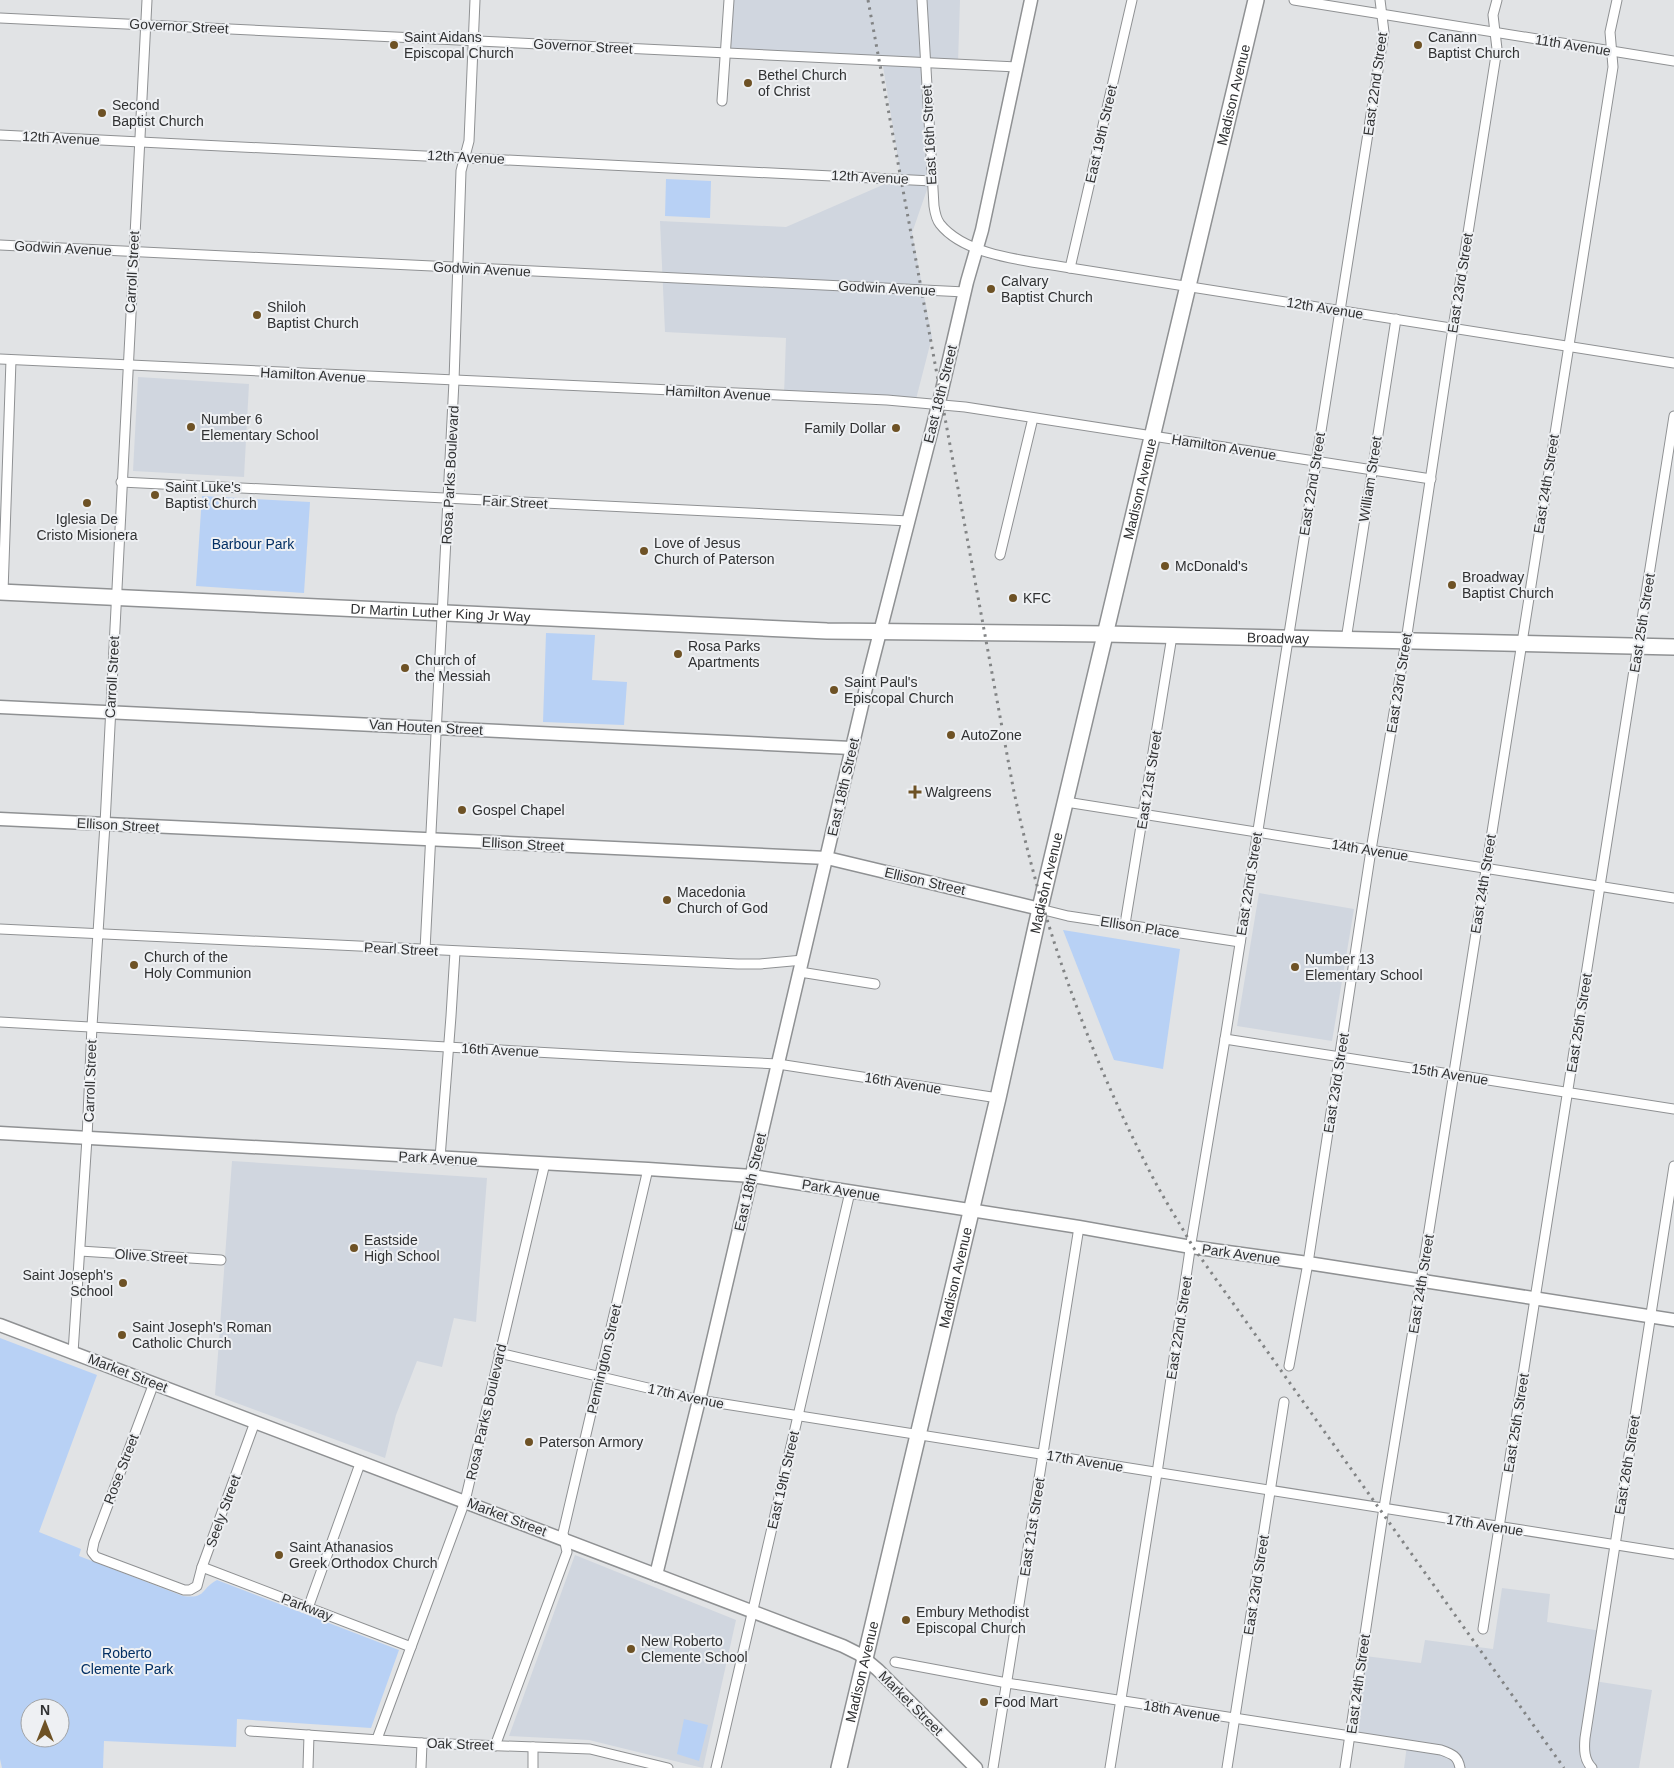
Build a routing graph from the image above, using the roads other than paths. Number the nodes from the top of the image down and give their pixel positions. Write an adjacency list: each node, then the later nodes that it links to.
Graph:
1 (147, 0): 14 (street, Carroll Street)
2 (475, 0): 16 (street, Rosa Parks Boulevard)
3 (729, 0): 18 (street)
4 (922, 0): 20 (street, East 16th Street)
5 (1031, 0): 21 (street, East 18th Street)
6 (1132, 0): 31 (street, East 19th Street)
7 (1256, 0): 32 (main road, Madison Avenue)
8 (1294, 0): 12 (street, 11th Avenue)
9 (1380, 0): 12 (street, East 22nd Street)
10 (1497, 0): 15 (street, East 23rd Street)
11 (1616, 0): 17 (street, East 24th Street)
12 (1382, 14): 15 (street, 11th Avenue); 34 (street, East 22nd Street)
13 (0, 18): 14 (street, Governor Street)
14 (145, 24): 16 (street, Governor Street); 24 (street, Carroll Street)
15 (1495, 32): 17 (street, 11th Avenue); 36 (street, East 23rd Street)
16 (473, 41): 18 (street, Governor Street); 25 (street, Rosa Parks Boulevard)
17 (1611, 51): 19 (street, 11th Avenue); 37 (street, East 24th Street)
18 (725, 53): 20 (street, Governor Street); 22 (street)
19 (1674, 61)
20 (926, 63): 21 (street, Governor Street); 26 (street, East 16th Street)
21 (1017, 67): 28 (street, East 18th Street)
22 (722, 101)
23 (0, 134): 24 (street, 12th Avenue)
24 (139, 142): 25 (street, 12th Avenue); 29 (street, Carroll Street)
25 (464, 157): 26 (street, 12th Avenue); 30 (street, Rosa Parks Boulevard)
26 (932, 180): 28 (street, East 16th Street)
27 (0, 245): 29 (street, Godwin Avenue)
28 (977, 249): 31 (street, 12th Avenue); 33 (street, East 18th Street)
29 (134, 252): 30 (street, Godwin Avenue); 41 (street, Carroll Street)
30 (459, 268): 33 (street, Godwin Avenue); 42 (street, Rosa Parks Boulevard)
31 (1070, 268): 32 (street, 12th Avenue)
32 (1189, 287): 34 (street, 12th Avenue); 46 (main road, Madison Avenue)
33 (965, 292): 43 (street, East 18th Street)
34 (1340, 310): 35 (street, 12th Avenue); 47 (street, East 22nd Street)
35 (1396, 319): 36 (street, 12th Avenue); 48 (street, William Street)
36 (1453, 328): 37 (street, 12th Avenue); 49 (street, East 23rd Street)
37 (1568, 347): 40 (street, 12th Avenue); 63 (street, East 24th Street)
38 (0, 359): 39 (street, Hamilton Avenue)
39 (12, 360): 41 (street, Hamilton Avenue); 54 (street)
40 (1674, 363)
41 (127, 365): 42 (street, Hamilton Avenue); 50 (street, Carroll Street)
42 (454, 381): 43 (street, Hamilton Avenue); 51 (street, Rosa Parks Boulevard)
43 (938, 405): 45 (street, Hamilton Avenue); 52 (street, East 18th Street)
44 (1674, 416): 64 (street, East 25th Street)
45 (1033, 418): 46 (street, Hamilton Avenue); 53 (street)
46 (1154, 436): 47 (street, Hamilton Avenue); 58 (main road, Madison Avenue)
47 (1316, 461): 48 (street, Hamilton Avenue); 60 (street, East 22nd Street)
48 (1371, 470): 49 (street, Hamilton Avenue); 61 (street, William Street)
49 (1430, 479): 62 (street, East 23rd Street)
50 (121, 482): 51 (street, Fair Street); 55 (street, Carroll Street)
51 (449, 499): 52 (street, Fair Street); 56 (street, Rosa Parks Boulevard)
52 (909, 521): 57 (street, East 18th Street)
53 (1000, 555)
54 (1, 592): 55 (main road, Dr Martin Luther King Jr Way)
55 (116, 598): 56 (main road, Dr Martin Luther King Jr Way); 67 (street, Carroll Street)
56 (443, 613): 57 (main road, Dr Martin Luther King Jr Way); 68 (street, Rosa Parks Boulevard)
57 (880, 631): 58 (main road, Broadway); 69 (street, East 18th Street)
58 (1106, 634): 59 (main road, Broadway); 70 (main road, Madison Avenue)
59 (1172, 636): 60 (main road, Broadway); 71 (street, East 21st Street)
60 (1288, 638): 61 (main road, Broadway); 74 (street, East 22nd Street)
61 (1346, 640): 62 (main road, Broadway)
62 (1406, 641): 63 (main road, Broadway); 76 (street, East 23rd Street)
63 (1521, 644): 64 (main road, Broadway); 78 (street, East 24th Street)
64 (1638, 647): 65 (main road, Broadway); 79 (street, East 25th Street)
65 (1674, 647)
66 (0, 707): 67 (street, Van Houten Street)
67 (110, 712): 68 (street, Van Houten Street); 73 (street, Carroll Street)
68 (437, 728): 69 (street, Van Houten Street); 75 (street, Rosa Parks Boulevard)
69 (852, 748): 77 (street, East 18th Street)
70 (1066, 802): 71 (street, 14th Avenue); 81 (main road, Madison Avenue)
71 (1143, 814): 74 (street, 14th Avenue); 82 (street, East 21st Street)
72 (0, 819): 73 (street, Ellison Street)
73 (105, 824): 75 (street, Ellison Street); 84 (street, Carroll Street)
74 (1257, 832): 76 (street, 14th Avenue); 85 (street, East 22nd Street)
75 (431, 840): 77 (street, Ellison Street); 86 (street, Rosa Parks Boulevard)
76 (1371, 850): 78 (street, 14th Avenue); 94 (street, East 23rd Street)
77 (827, 858): 81 (street, Ellison Street); 88 (street, East 18th Street)
78 (1486, 868): 79 (street, 14th Avenue); 96 (street, East 24th Street)
79 (1600, 886): 80 (street, 14th Avenue); 97 (street, East 25th Street)
80 (1674, 898)
81 (1040, 909): 82 (street, Ellison Place); 98 (main road, Madison Avenue)
82 (1125, 924): 85 (street, Ellison Place)
83 (0, 929): 84 (street, Pearl Street)
84 (98, 935): 86 (street, Pearl Street); 91 (street, Carroll Street)
85 (1240, 942): 92 (street, East 22nd Street)
86 (425, 950): 87 (street, Pearl Street)
87 (454, 952): 88 (street, Pearl Street); 93 (street)
88 (802, 966): 89 (street); 95 (street, East 18th Street)
89 (875, 984)
90 (0, 1022): 91 (street, 16th Avenue)
91 (92, 1026): 93 (street, 16th Avenue); 101 (street, Carroll Street)
92 (1225, 1039): 94 (street, 15th Avenue); 110 (street, East 22nd Street)
93 (448, 1047): 95 (street, 16th Avenue); 102 (street)
94 (1340, 1057): 96 (street, 15th Avenue); 113 (street, East 23rd Street)
95 (778, 1064): 98 (street, 16th Avenue); 106 (street, East 18th Street)
96 (1453, 1075): 97 (street, 15th Avenue); 114 (street, East 24th Street)
97 (1568, 1093): 99 (street, 15th Avenue); 115 (street, East 25th Street)
98 (998, 1098): 108 (main road, Madison Avenue)
99 (1674, 1109)
100 (0, 1133): 101 (street, Park Avenue)
101 (88, 1138): 102 (street, Park Avenue); 111 (street, Carroll Street)
102 (440, 1158): 103 (street, Park Avenue)
103 (545, 1163): 105 (street, Park Avenue); 120 (street, Rosa Parks Boulevard)
104 (1674, 1166): 116 (street, East 26th Street)
105 (648, 1169): 106 (street, Park Avenue); 122 (street, Pennington Street)
106 (752, 1176): 107 (street, Park Avenue); 124 (street, East 18th Street)
107 (850, 1192): 108 (street, Park Avenue); 126 (street, East 19th Street)
108 (971, 1210): 109 (street, Park Avenue); 128 (main road, Madison Avenue)
109 (1079, 1227): 110 (street, Park Avenue); 129 (street, East 21st Street)
110 (1191, 1247): 113 (street, Park Avenue); 131 (street, East 22nd Street)
111 (80, 1251): 112 (street, Olive Street); 119 (street, Carroll Street)
112 (221, 1260)
113 (1308, 1263): 114 (street, Park Avenue); 121 (street, East 23rd Street)
114 (1421, 1280): 115 (street, Park Avenue); 134 (street, East 24th Street)
115 (1536, 1299): 116 (street, Park Avenue); 135 (street, East 25th Street)
116 (1650, 1317): 117 (street, Park Avenue); 137 (street, East 26th Street)
117 (1674, 1320)
118 (0, 1325): 119 (street, Market Street)
119 (73, 1353): 123 (street, Market Street)
120 (500, 1353): 122 (street, 17th Avenue); 133 (street, Rosa Parks Boulevard)
121 (1289, 1366)
122 (600, 1377): 124 (street, 17th Avenue); 136 (street, Pennington Street)
123 (154, 1383): 127 (street, Market Street); 141 (street, Rose Street)
124 (699, 1400): 126 (street, 17th Avenue); 140 (street, East 18th Street)
125 (1284, 1402): 132 (street, East 23rd Street)
126 (797, 1416): 128 (street, 17th Avenue); 143 (street, East 19th Street)
127 (255, 1422): 130 (street, Market Street); 139 (street, Seely Street)
128 (918, 1435): 129 (street, 17th Avenue); 146 (main road, Madison Avenue)
129 (1043, 1454): 131 (street, 17th Avenue); 148 (street, East 21st Street)
130 (361, 1462): 133 (street, Market Street); 142 (street)
131 (1157, 1473): 132 (street, 17th Avenue); 149 (street, East 22nd Street)
132 (1271, 1491): 134 (street, 17th Avenue); 150 (street, East 23rd Street)
133 (465, 1501): 136 (street, Market Street); 145 (street, Rosa Parks Boulevard)
134 (1384, 1509): 135 (street, 17th Avenue); 153 (street, East 24th Street)
135 (1500, 1527): 137 (street, 17th Avenue); 144 (street, East 25th Street)
136 (563, 1538): 140 (street, Market Street); 156 (street, Pennington Street)
137 (1615, 1545): 138 (street, 17th Avenue); 158 (street, East 26th Street)
138 (1674, 1554)
139 (202, 1567): 141 (street, Seely Street); 142 (street, Parkway)
140 (656, 1575): 143 (street, Market Street)
141 (184, 1590)
142 (308, 1608): 145 (street, Parkway)
143 (753, 1612): 146 (street, Market Street); 163 (street, East 19th Street)
144 (1483, 1629)
145 (411, 1647): 154 (street, Rosa Parks Boulevard)
146 (865, 1659): 164 (main road, Madison Avenue); 165 (street, Market Street)
147 (895, 1662): 148 (street, 18th Avenue)
148 (1007, 1683): 149 (street, 18th Avenue); 166 (street, East 21st Street)
149 (1120, 1701): 150 (street, 18th Avenue); 167 (street, East 22nd Street)
150 (1235, 1719): 153 (street, 18th Avenue); 168 (street, East 23rd Street)
151 (250, 1731): 152 (street, Oak Street)
152 (309, 1735): 154 (street, Oak Street); 159 (street)
153 (1350, 1736): 169 (street, East 24th Street); 170 (street, 18th Avenue)
154 (377, 1739): 155 (street, Oak Street)
155 (422, 1743): 156 (street, Oak Street); 160 (street)
156 (495, 1746): 157 (street, Oak Street)
157 (533, 1747): 161 (street); 162 (street, Oak Street)
158 (1590, 1766)
159 (308, 1768)
160 (421, 1768)
161 (532, 1768)
162 (668, 1768)
163 (716, 1768)
164 (839, 1768)
165 (976, 1768)
166 (993, 1768)
167 (1110, 1768)
168 (1227, 1768)
169 (1345, 1768)
170 (1460, 1768)

